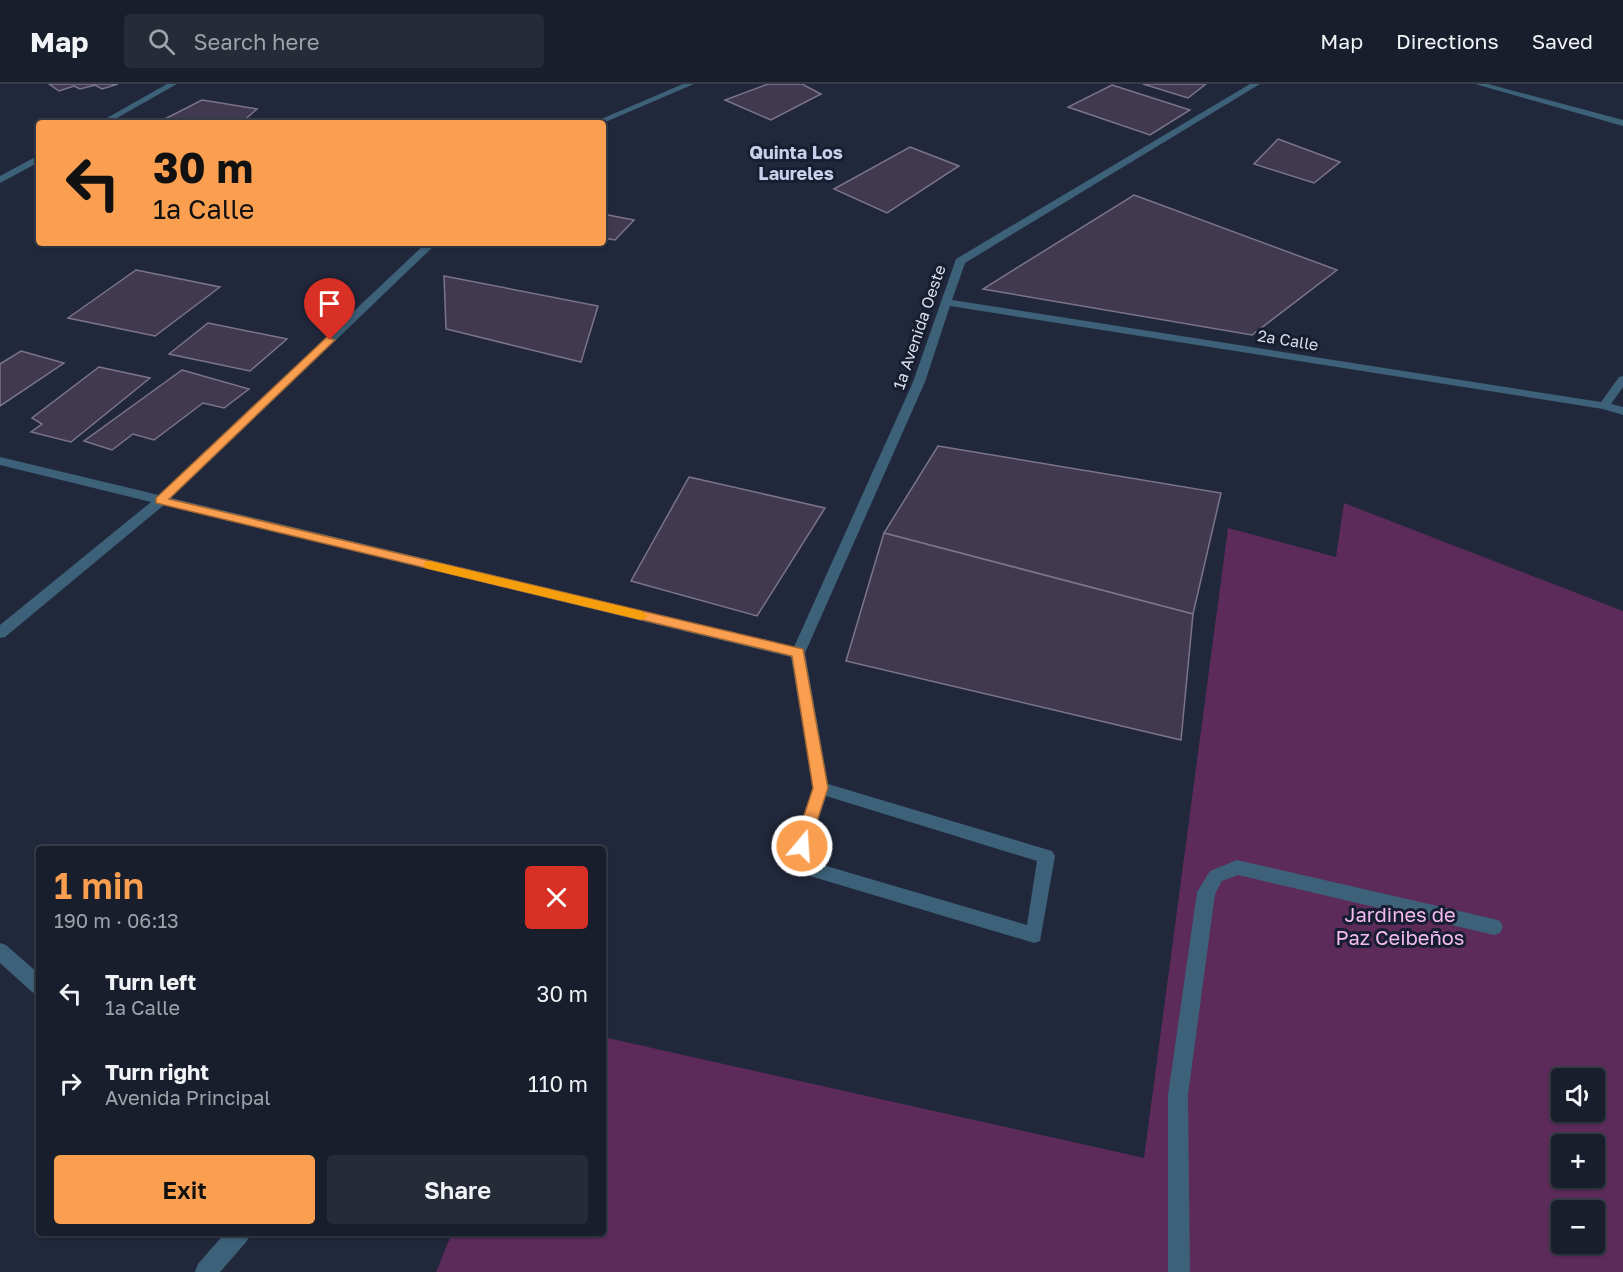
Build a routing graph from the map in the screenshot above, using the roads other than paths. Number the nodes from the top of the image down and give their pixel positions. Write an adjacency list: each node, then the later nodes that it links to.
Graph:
1 (173, 84): 5 (street)
2 (690, 84): 6 (street)
3 (1256, 84): 11 (street, 1a Avenida Oeste)
4 (1479, 84): 7 (street)
5 (107, 120)
6 (603, 120)
7 (1623, 123)
8 (36, 160): 9 (street)
9 (0, 180)
10 (429, 246): 16 (street)
11 (948, 303): 13 (street, 2a Calle); 18 (street, 1a Avenida Oeste)
12 (1623, 379): 13 (street)
13 (1604, 406): 14 (street, 2a Calle)
14 (1623, 411)
15 (0, 461): 16 (street)
16 (160, 501): 17 (street); 18 (street)
17 (0, 633)
18 (798, 653): 19 (street)
19 (820, 788): 19 (street)
20 (1494, 927): 25 (street)
21 (0, 951): 22 (street)
22 (36, 983)
23 (236, 1236): 24 (street)
24 (206, 1272)
25 (1179, 1272)

